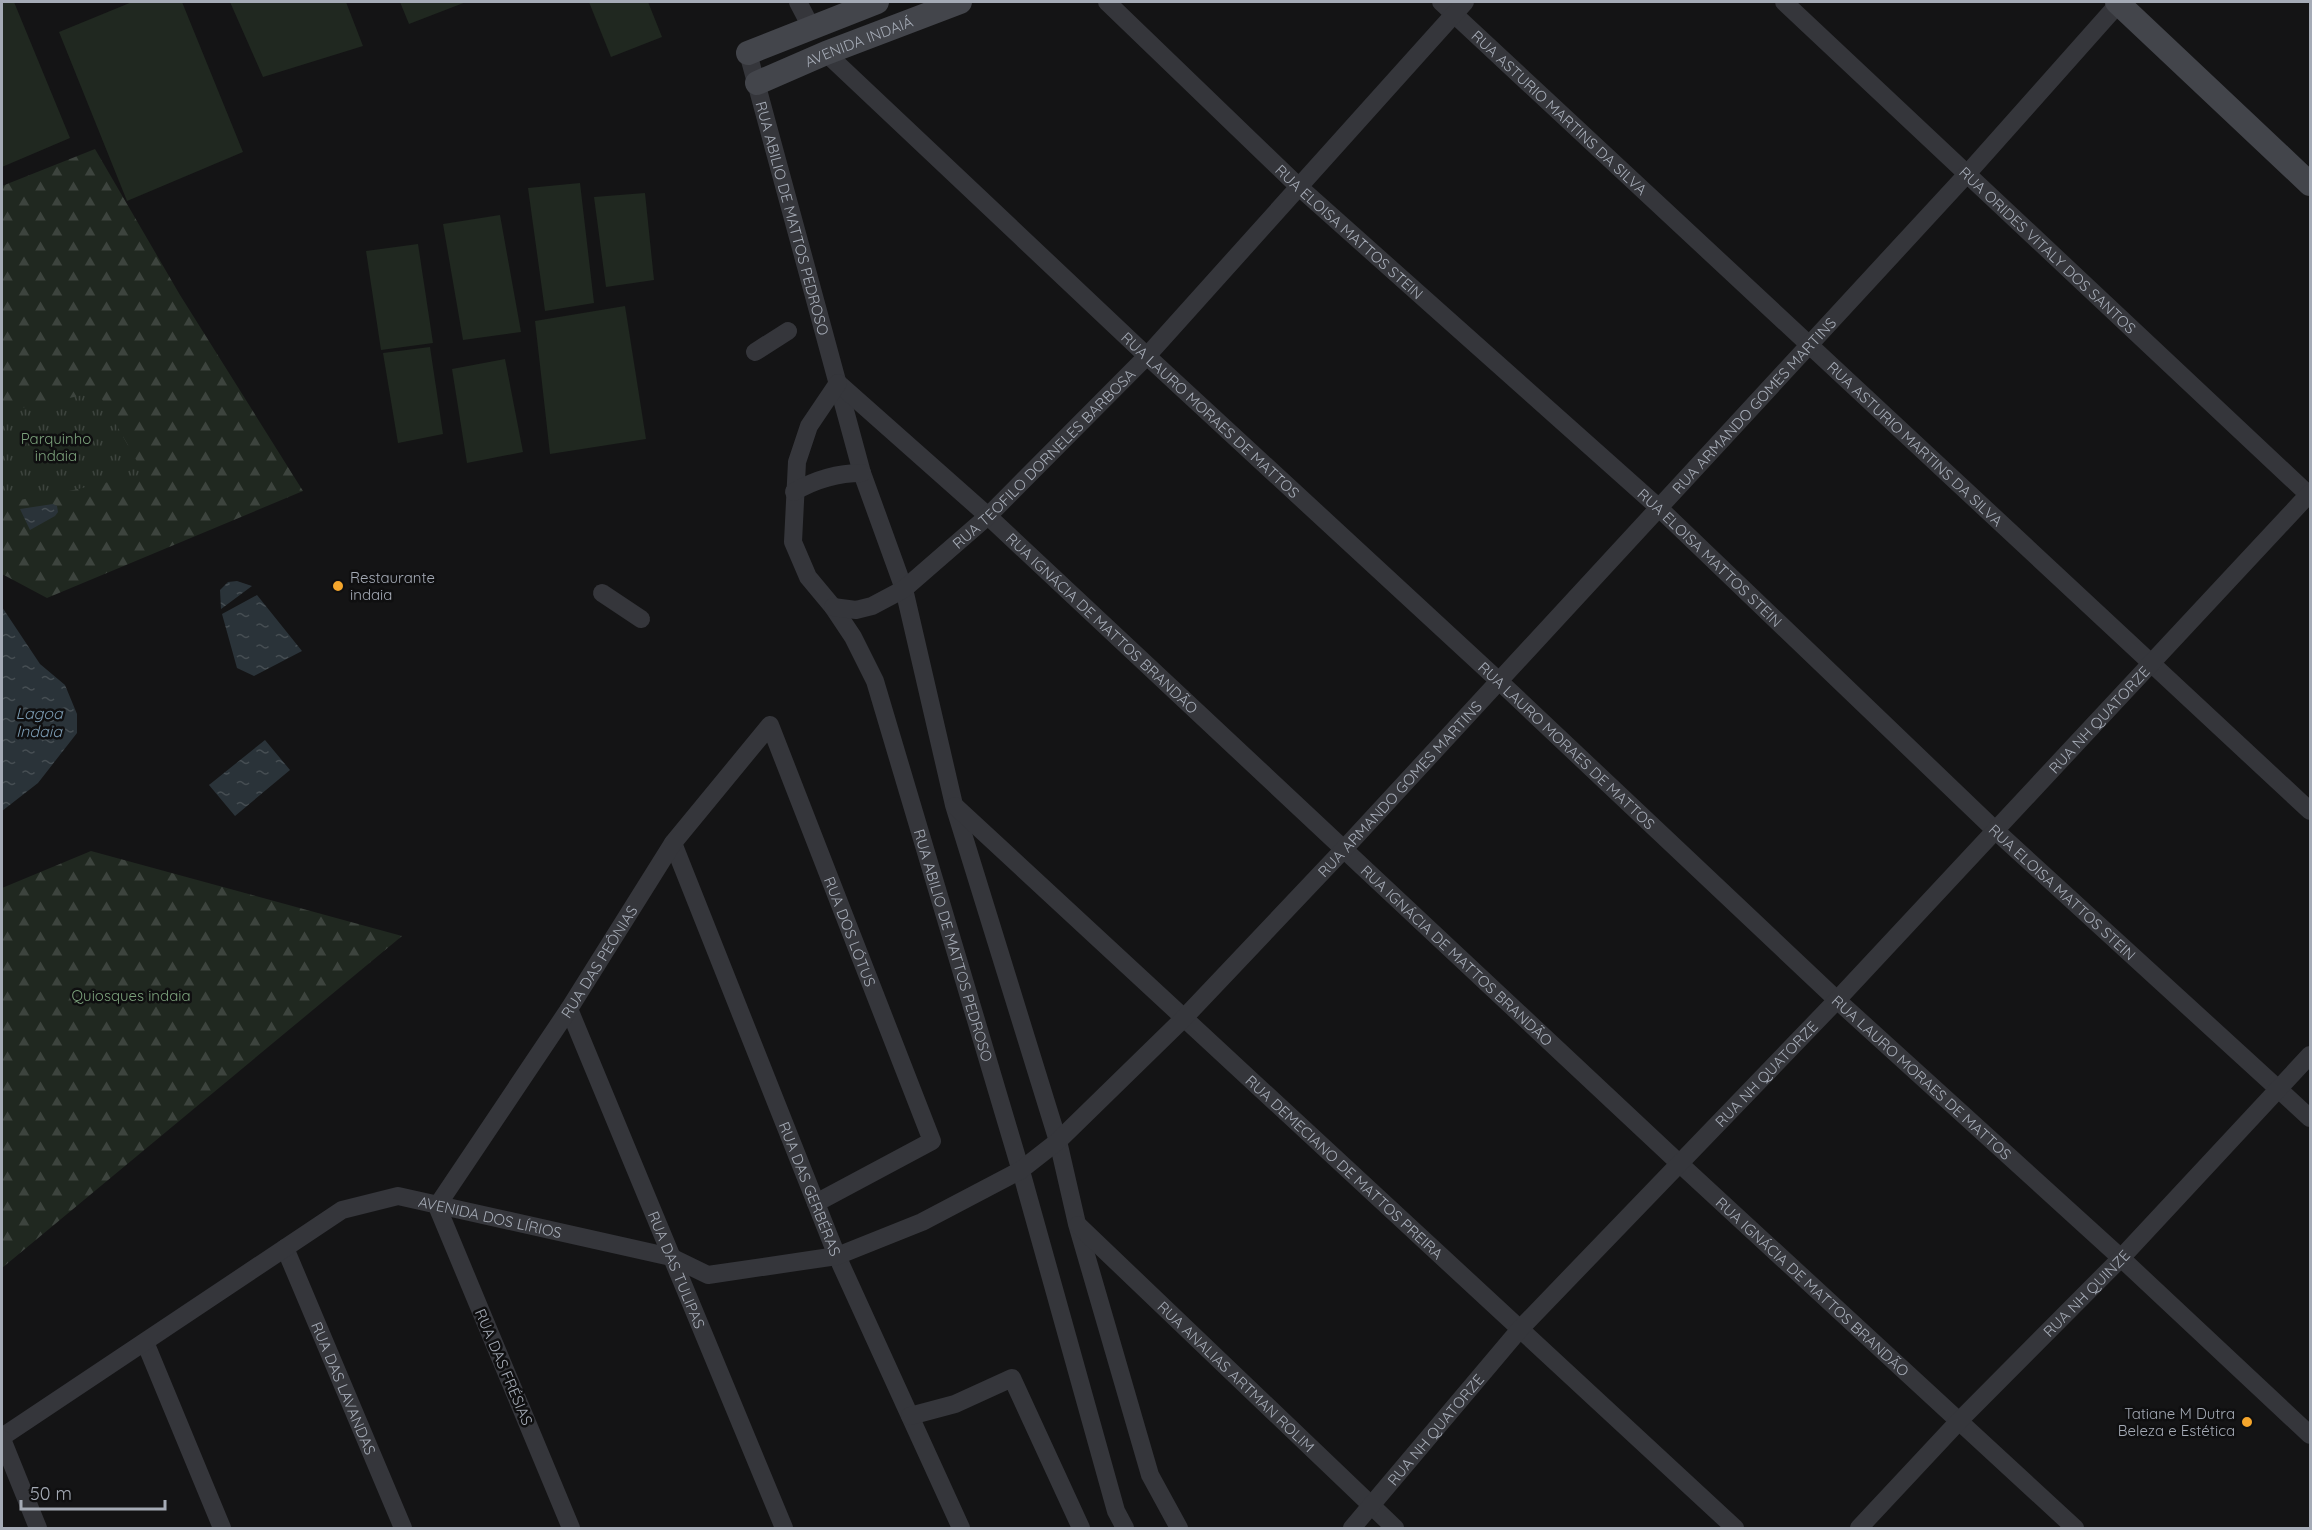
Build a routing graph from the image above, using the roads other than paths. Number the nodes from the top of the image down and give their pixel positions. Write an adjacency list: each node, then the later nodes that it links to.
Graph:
1 (798, 2): 8 (street)
2 (877, 2): 8 (street, AVENIDA INDAIÁ)
3 (960, 2): 10 (street, AVENIDA INDAIÁ)
4 (1107, 2): 14 (street, RUA ELOISA MATTOS STEIN)
5 (1784, 2): 12 (street, RUA ORIDES VITALY DOS SANTOS)
6 (2118, 2): 12 (street, RUA ARMANDO GOMES MARTINS); 13 (street)
7 (1453, 6): 14 (street, RUA TEOFILO DORNELES BARBOSA); 16 (street, RUA ASTURIO MARTINS DA SILVA)
8 (811, 27): 9 (street, AVENIDA INDAIÁ)
9 (748, 53): 11 (street, RUA ABILIO DE MATTOS PEDROSO)
10 (826, 53): 11 (street, AVENIDA INDAIÁ); 18 (street, RUA LAURO MORAES DE MATTOS)
11 (757, 83): 19 (street, RUA ABILIO DE MATTOS PEDROSO)
12 (1967, 174): 16 (street, RUA ARMANDO GOMES MARTINS); 22 (street, RUA ORIDES VITALY DOS SANTOS)
13 (2310, 184)
14 (1298, 186): 18 (street, RUA TEOFILO DORNELES BARBOSA); 23 (street, RUA ELOISA MATTOS STEIN)
15 (788, 331): 17 (street)
16 (1811, 344): 23 (street, RUA ARMANDO GOMES MARTINS); 29 (street, RUA ASTURIO MARTINS DA SILVA)
17 (755, 352)
18 (1147, 356): 24 (street, RUA TEOFILO DORNELES BARBOSA); 30 (street, RUA LAURO MORAES DE MATTOS)
19 (838, 383): 20 (street, RUA ABILIO DE MATTOS PEDROSO); 21 (street, RUA ABILIO DE MATTOS PEDROSO); 24 (street, RUA IGNÁCIA DE MATTOS BRANDÃO)
20 (862, 473): 21 (street); 25 (street, RUA ABILIO DE MATTOS PEDROSO)
21 (795, 492): 27 (street, RUA ABILIO DE MATTOS PEDROSO)
22 (2310, 495): 29 (street, RUA NH QUATORZE)
23 (1658, 507): 30 (street, RUA ARMANDO GOMES MARTINS); 34 (street, RUA ELOISA MATTOS STEIN)
24 (988, 516): 25 (street, RUA TEOFILO DORNELES BARBOSA); 36 (street, RUA IGNÁCIA DE MATTOS BRANDÃO)
25 (904, 589): 27 (street, RUA TEOFILO DORNELES BARBOSA); 32 (street, RUA ABILIO DE MATTOS PEDROSO)
26 (602, 593): 28 (street)
27 (833, 607): 45 (street, RUA ABILIO DE MATTOS PEDROSO)
28 (641, 619)
29 (2151, 661): 33 (street, RUA ASTURIO MARTINS DA SILVA); 34 (street, RUA NH QUATORZE)
30 (1499, 681): 36 (street, RUA ARMANDO GOMES MARTINS); 37 (street, RUA LAURO MORAES DE MATTOS)
31 (770, 724): 35 (street, RUA DAS PEÔNIAS); 46 (street, RUA DOS LÓTUS)
32 (954, 805): 39 (street, RUA DEMECIANO DE MATTOS PREIRA); 43 (street, RUA ABILIO DE MATTOS PEDROSO)
33 (2310, 810)
34 (1996, 831): 37 (street, RUA NH QUATORZE); 41 (street, RUA ELOISA MATTOS STEIN)
35 (673, 843): 38 (street, RUA DAS PEÔNIAS); 46 (street, RUA DAS GERBÉRAS)
36 (1344, 849): 39 (street, RUA ARMANDO GOMES MARTINS); 44 (street, RUA IGNÁCIA DE MATTOS BRANDÃO)
37 (1837, 1000): 44 (street, RUA NH QUATORZE); 51 (street, RUA LAURO MORAES DE MATTOS)
38 (569, 1010): 47 (street, RUA DAS PEÔNIAS); 50 (street, RUA DAS TULIPAS)
39 (1184, 1018): 43 (street, RUA ARMANDO GOMES MARTINS); 53 (street, RUA DEMECIANO DE MATTOS PREIRA)
40 (2310, 1055): 41 (street, RUA NH QUINZE)
41 (2279, 1089): 42 (street, RUA ELOISA MATTOS STEIN); 51 (street, RUA NH QUINZE)
42 (2310, 1118)
43 (1058, 1140): 45 (street, RUA ARMANDO GOMES MARTINS); 48 (street, RUA ABILIO DE MATTOS PEDROSO)
44 (1680, 1164): 53 (street, RUA NH QUATORZE); 56 (street, RUA IGNÁCIA DE MATTOS BRANDÃO)
45 (1022, 1174): 52 (street, AVENIDA DOS LÍRIOS); 67 (street, RUA ABILIO DE MATTOS PEDROSO)
46 (816, 1203): 52 (street, RUA DAS GERBÉRAS)
47 (437, 1206): 49 (street, AVENIDA DOS LÍRIOS); 50 (street, AVENIDA DOS LÍRIOS); 63 (street, RUA DAS FRÉSIAS)
48 (1077, 1224): 59 (street, RUA ANALIAS ARTMAN ROLIM); 68 (street, RUA ABILIO DE MATTOS PEDROSO)
49 (285, 1248): 54 (street, AVENIDA DOS LÍRIOS); 62 (street, RUA DAS LAVANDAS)
50 (671, 1257): 52 (street, AVENIDA DOS LÍRIOS); 64 (street, RUA DAS TULIPAS)
51 (2121, 1258): 56 (street, RUA NH QUINZE); 57 (street, RUA LAURO MORAES DE MATTOS)
52 (839, 1260): 55 (street, RUA DAS GERBÉRAS)
53 (1520, 1329): 59 (street, RUA NH QUATORZE); 71 (street, RUA DEMECIANO DE MATTOS PREIRA)
54 (144, 1342): 58 (street, AVENIDA DOS LÍRIOS); 61 (street)
55 (910, 1416): 65 (street, RUA DAS GERBÉRAS); 66 (street)
56 (1959, 1421): 72 (street, RUA NH QUINZE); 73 (street, RUA IGNÁCIA DE MATTOS BRANDÃO)
57 (2310, 1435)
58 (2, 1438): 60 (street)
59 (1370, 1506): 69 (street, RUA NH QUATORZE); 70 (street, RUA ANALIAS ARTMAN ROLIM)
60 (38, 1528)
61 (222, 1528)
62 (403, 1528)
63 (571, 1528)
64 (784, 1528)
65 (961, 1528)
66 (1081, 1528)
67 (1125, 1528)
68 (1179, 1528)
69 (1352, 1528)
70 (1395, 1528)
71 (1735, 1528)
72 (1859, 1528)
73 (2074, 1528)

